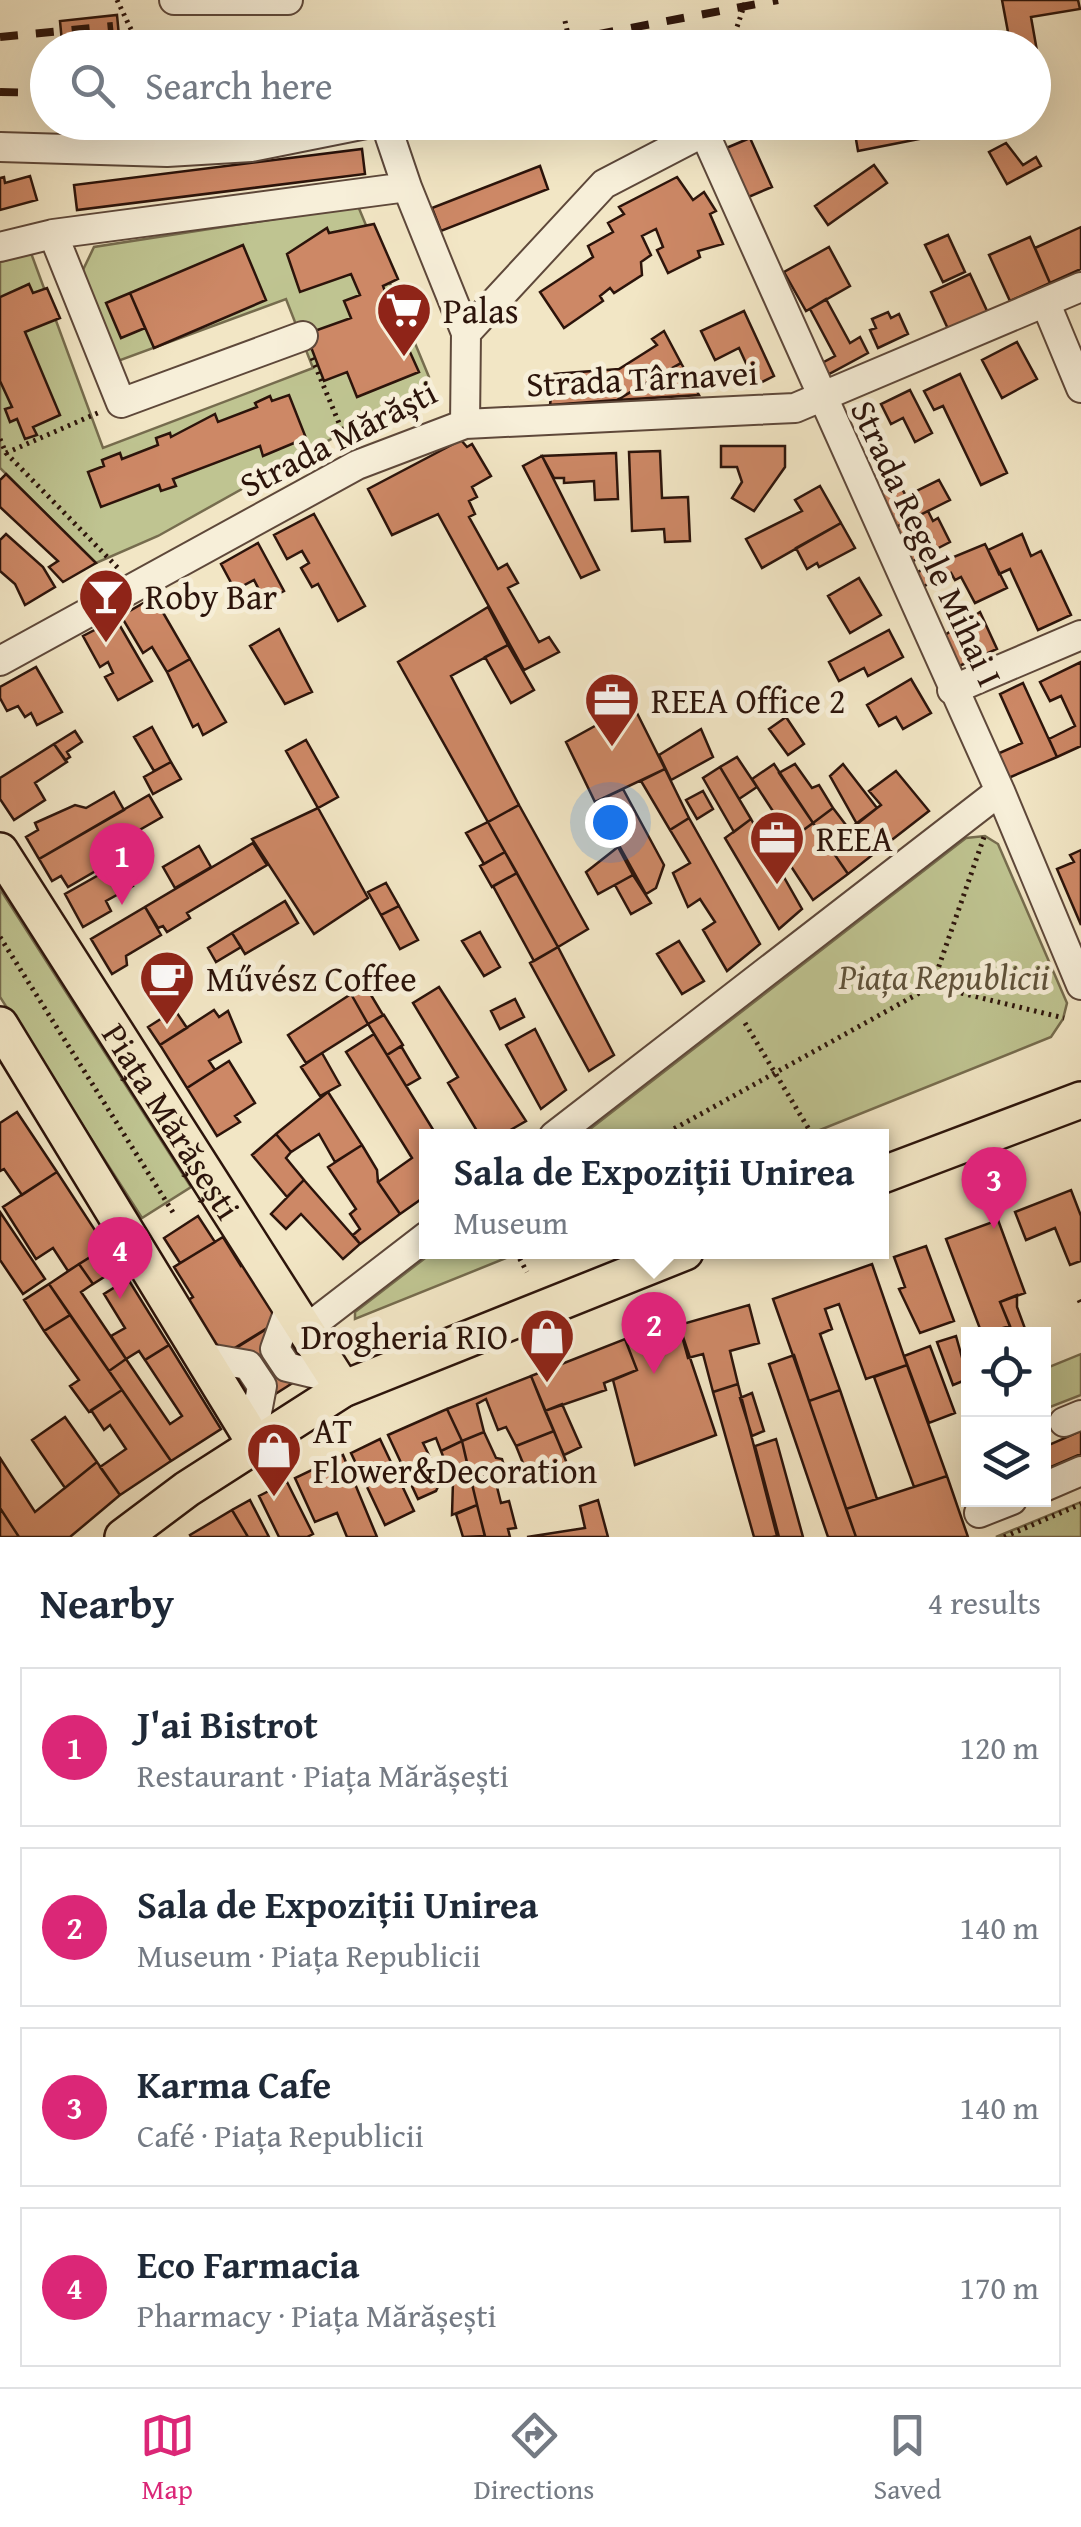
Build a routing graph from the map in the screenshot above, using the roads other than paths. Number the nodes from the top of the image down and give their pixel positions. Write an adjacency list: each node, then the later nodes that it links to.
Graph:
1 (174, 0): 2 (street)
2 (288, 0)
3 (277, 140): 7 (street)
4 (391, 140): 8 (street)
5 (689, 140): 13 (street, Strada Regele Mihai I)
6 (707, 140): 16 (street, Strada Regele Mihai I)
7 (0, 147)
8 (407, 187): 9 (street); 13 (street)
9 (53, 234): 10 (street); 14 (street)
10 (0, 247)
11 (1081, 287): 12 (street, Strada Târnavei)
12 (1046, 304): 15 (street); 16 (street, Strada Târnavei)
13 (466, 333): 17 (street, Strada Mărăști)
14 (303, 336)
15 (1081, 388)
16 (821, 400): 17 (street, Strada Târnavei); 20 (street, Strada Regele Mihai I)
17 (465, 424): 19 (street, Strada Mărăști)
18 (1081, 635): 20 (street)
19 (0, 661)
20 (952, 690): 21 (street, Strada Regele Mihai I)
21 (1000, 791): 23 (street, Strada Regele Mihai I); 26 (street)
22 (0, 851): 30 (main road, Piața Mărășești)
23 (1081, 985)
24 (0, 1025): 32 (main road)
25 (1081, 1100): 27 (main road)
26 (563, 1129)
27 (889, 1173)
28 (419, 1241): 30 (street)
29 (667, 1259): 31 (main road)
30 (297, 1319): 31 (main road, Piața Mărășești)
31 (340, 1384): 32 (main road)
32 (254, 1442): 37 (main road)
33 (1081, 1471): 34 (street)
34 (1051, 1484)
35 (994, 1507): 36 (street)
36 (978, 1513)
37 (123, 1537)

